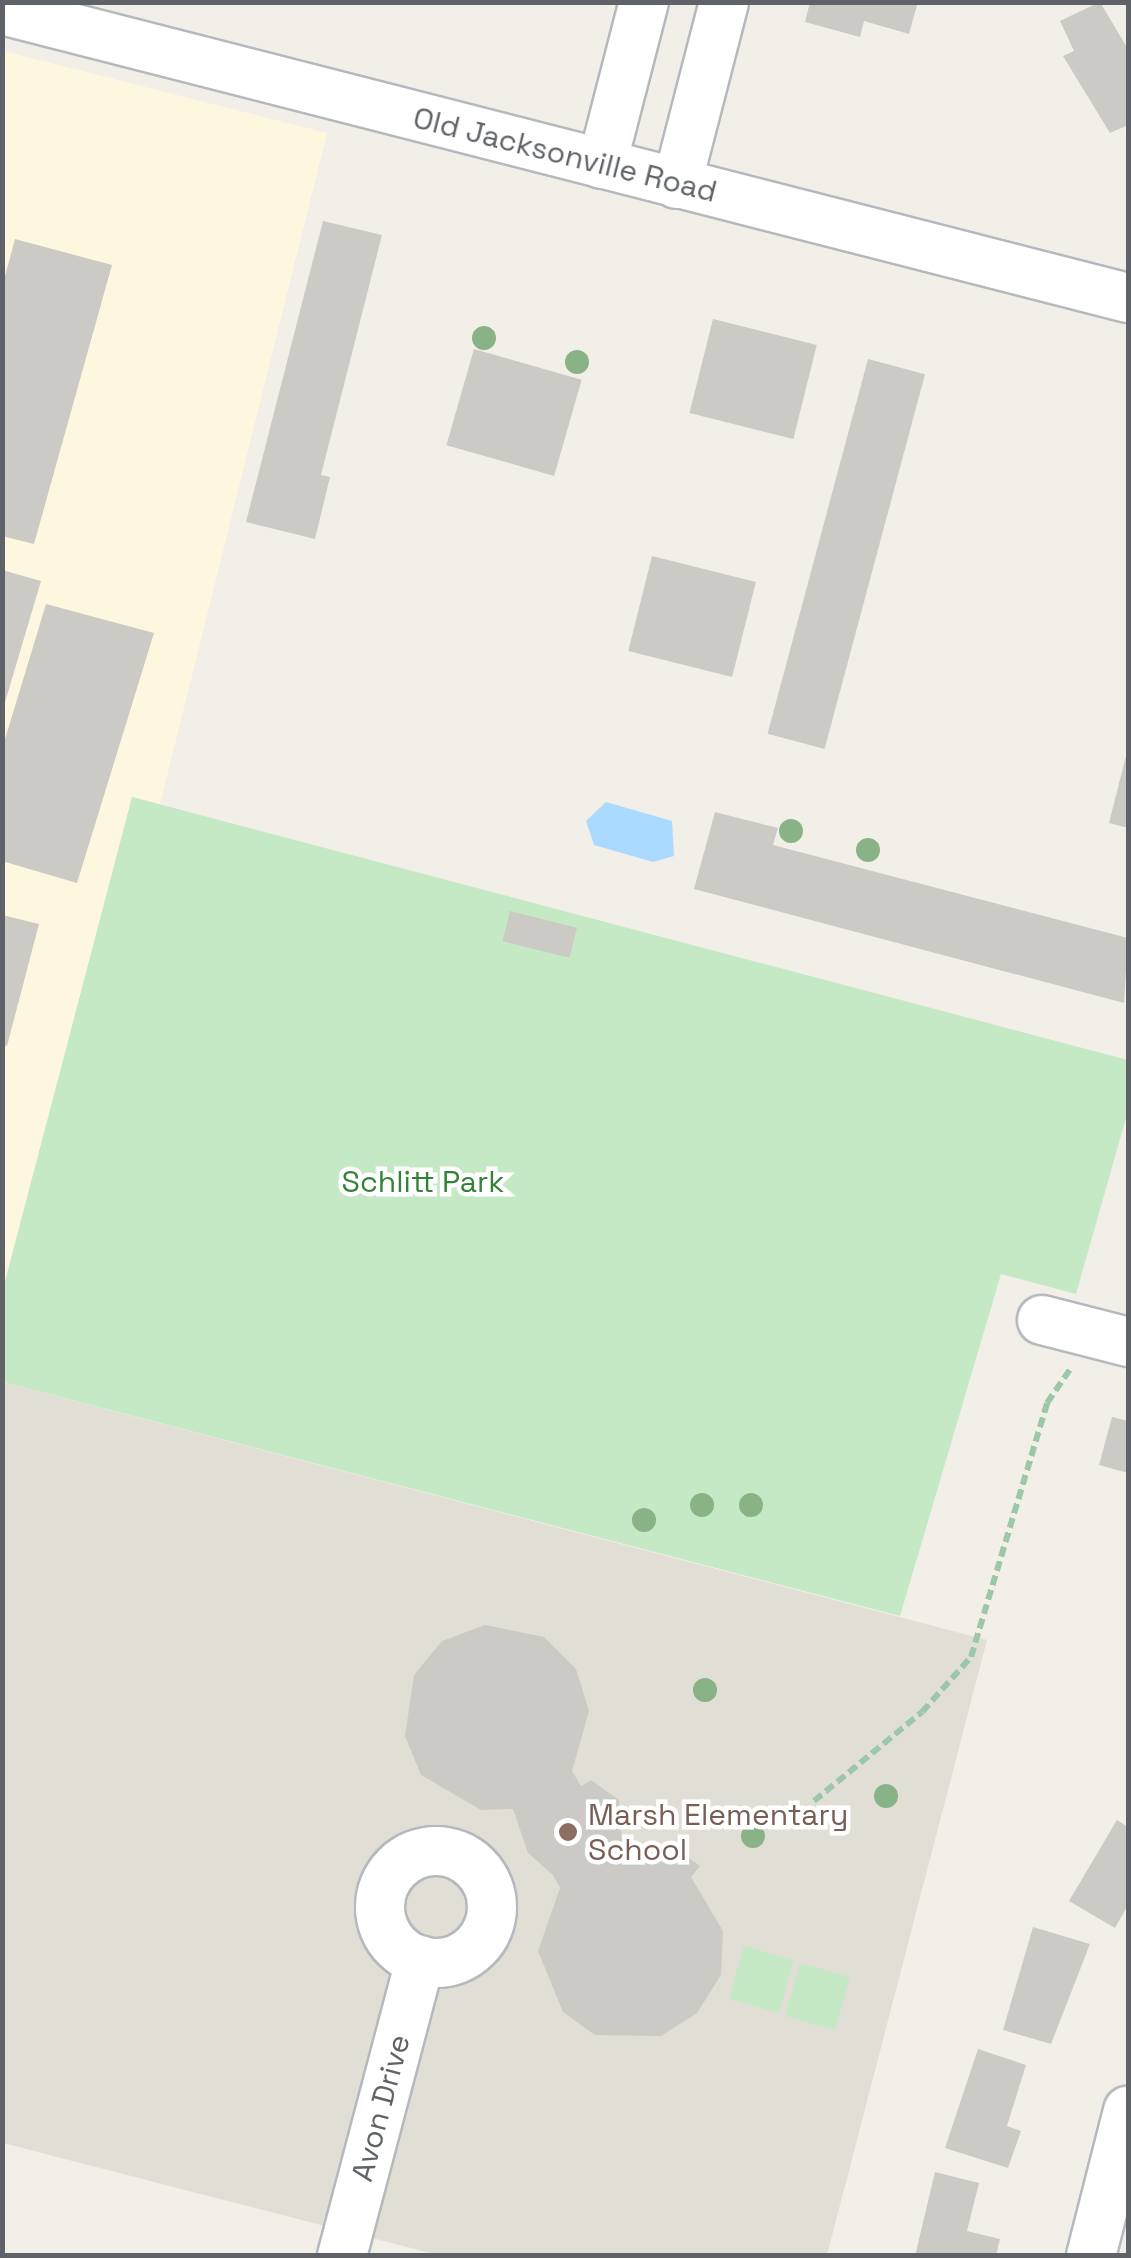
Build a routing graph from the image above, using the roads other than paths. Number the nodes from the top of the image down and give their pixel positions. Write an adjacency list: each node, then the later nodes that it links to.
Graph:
1 (644, 2): 4 (street)
2 (724, 2): 5 (street)
3 (2, 10): 4 (street, Old Jacksonville Road)
4 (602, 164): 5 (street, Old Jacksonville Road)
5 (677, 184): 6 (street, Old Jacksonville Road)
6 (1128, 298)
7 (1042, 1320): 8 (street)
8 (1128, 1342)
9 (420, 1960): 11 (street, Avon Drive)
10 (1128, 2112): 12 (street)
11 (342, 2256)
12 (1091, 2256)

